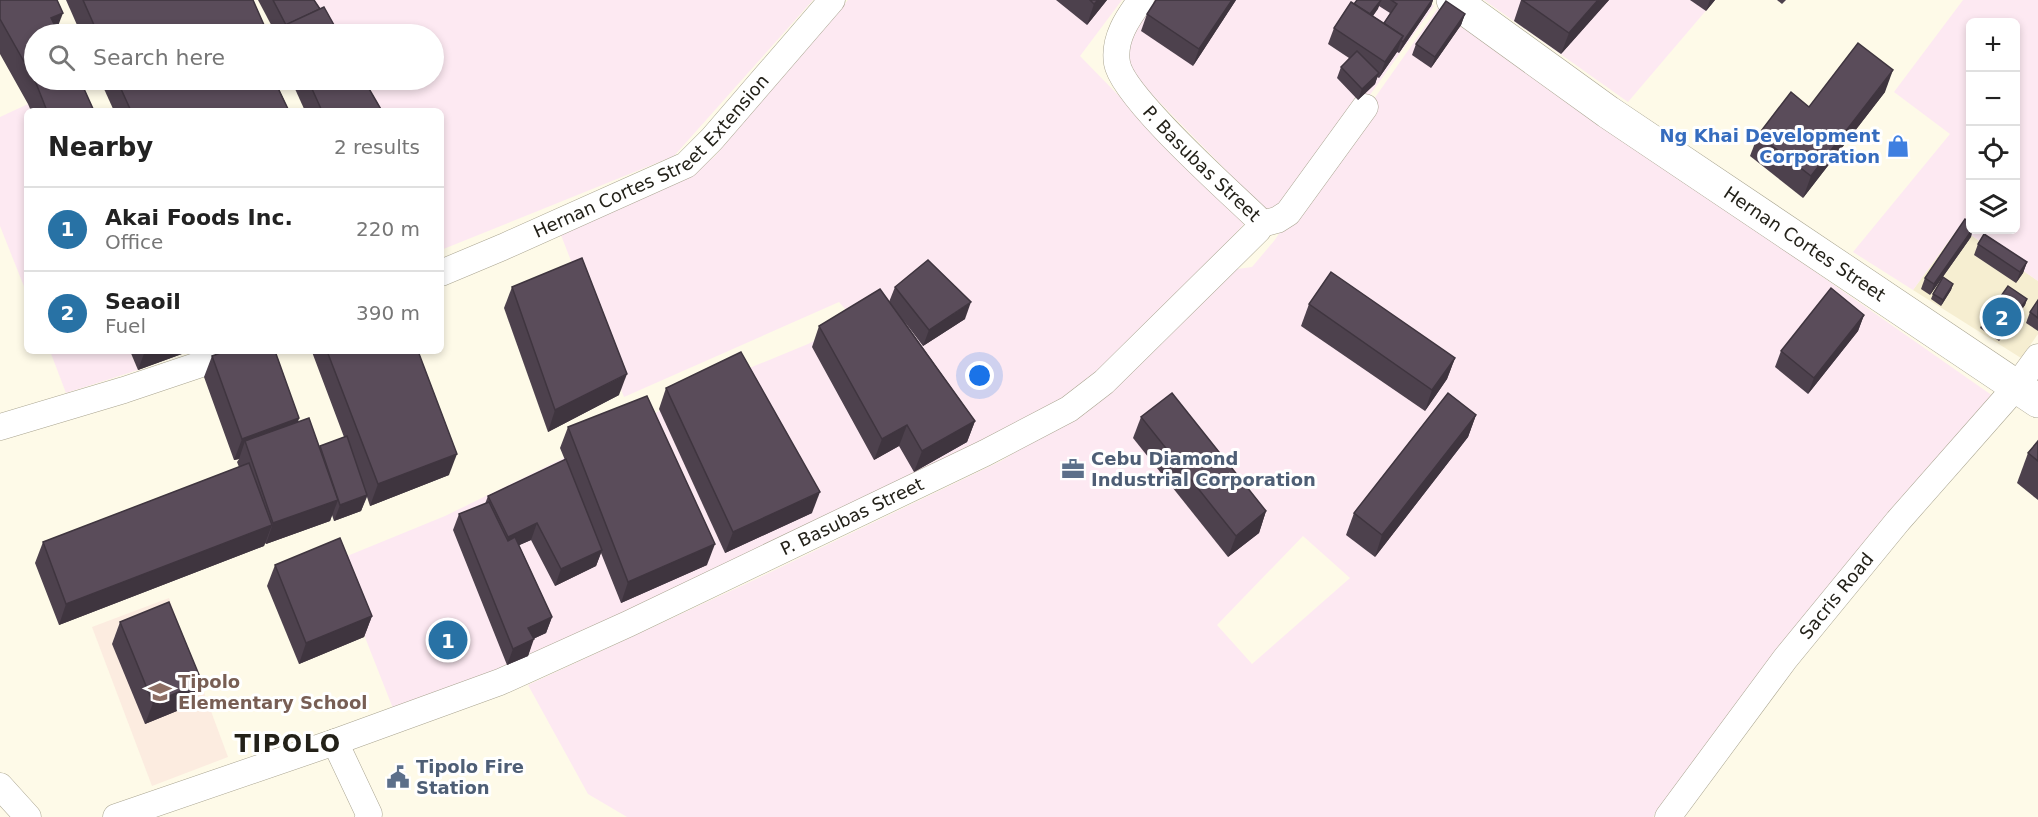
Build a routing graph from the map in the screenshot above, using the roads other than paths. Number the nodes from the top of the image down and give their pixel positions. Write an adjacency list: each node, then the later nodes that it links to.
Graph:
1 (832, 0): 6 (street, Hernan Cortes Street Extension)
2 (1141, 0): 5 (street, P. Basubas Street)
3 (1453, 0): 9 (main road, Hernan Cortes Street)
4 (1365, 107): 5 (street)
5 (1261, 224): 11 (street, P. Basubas Street)
6 (444, 272)
7 (231, 354): 10 (street)
8 (2038, 357): 9 (street, Sacris Road)
9 (2027, 394): 16 (street, Sacris Road)
10 (0, 427)
11 (335, 742): 14 (street, P. Basubas Street); 15 (street)
12 (0, 786): 13 (street)
13 (28, 817)
14 (116, 817)
15 (368, 817)
16 (1668, 817)

